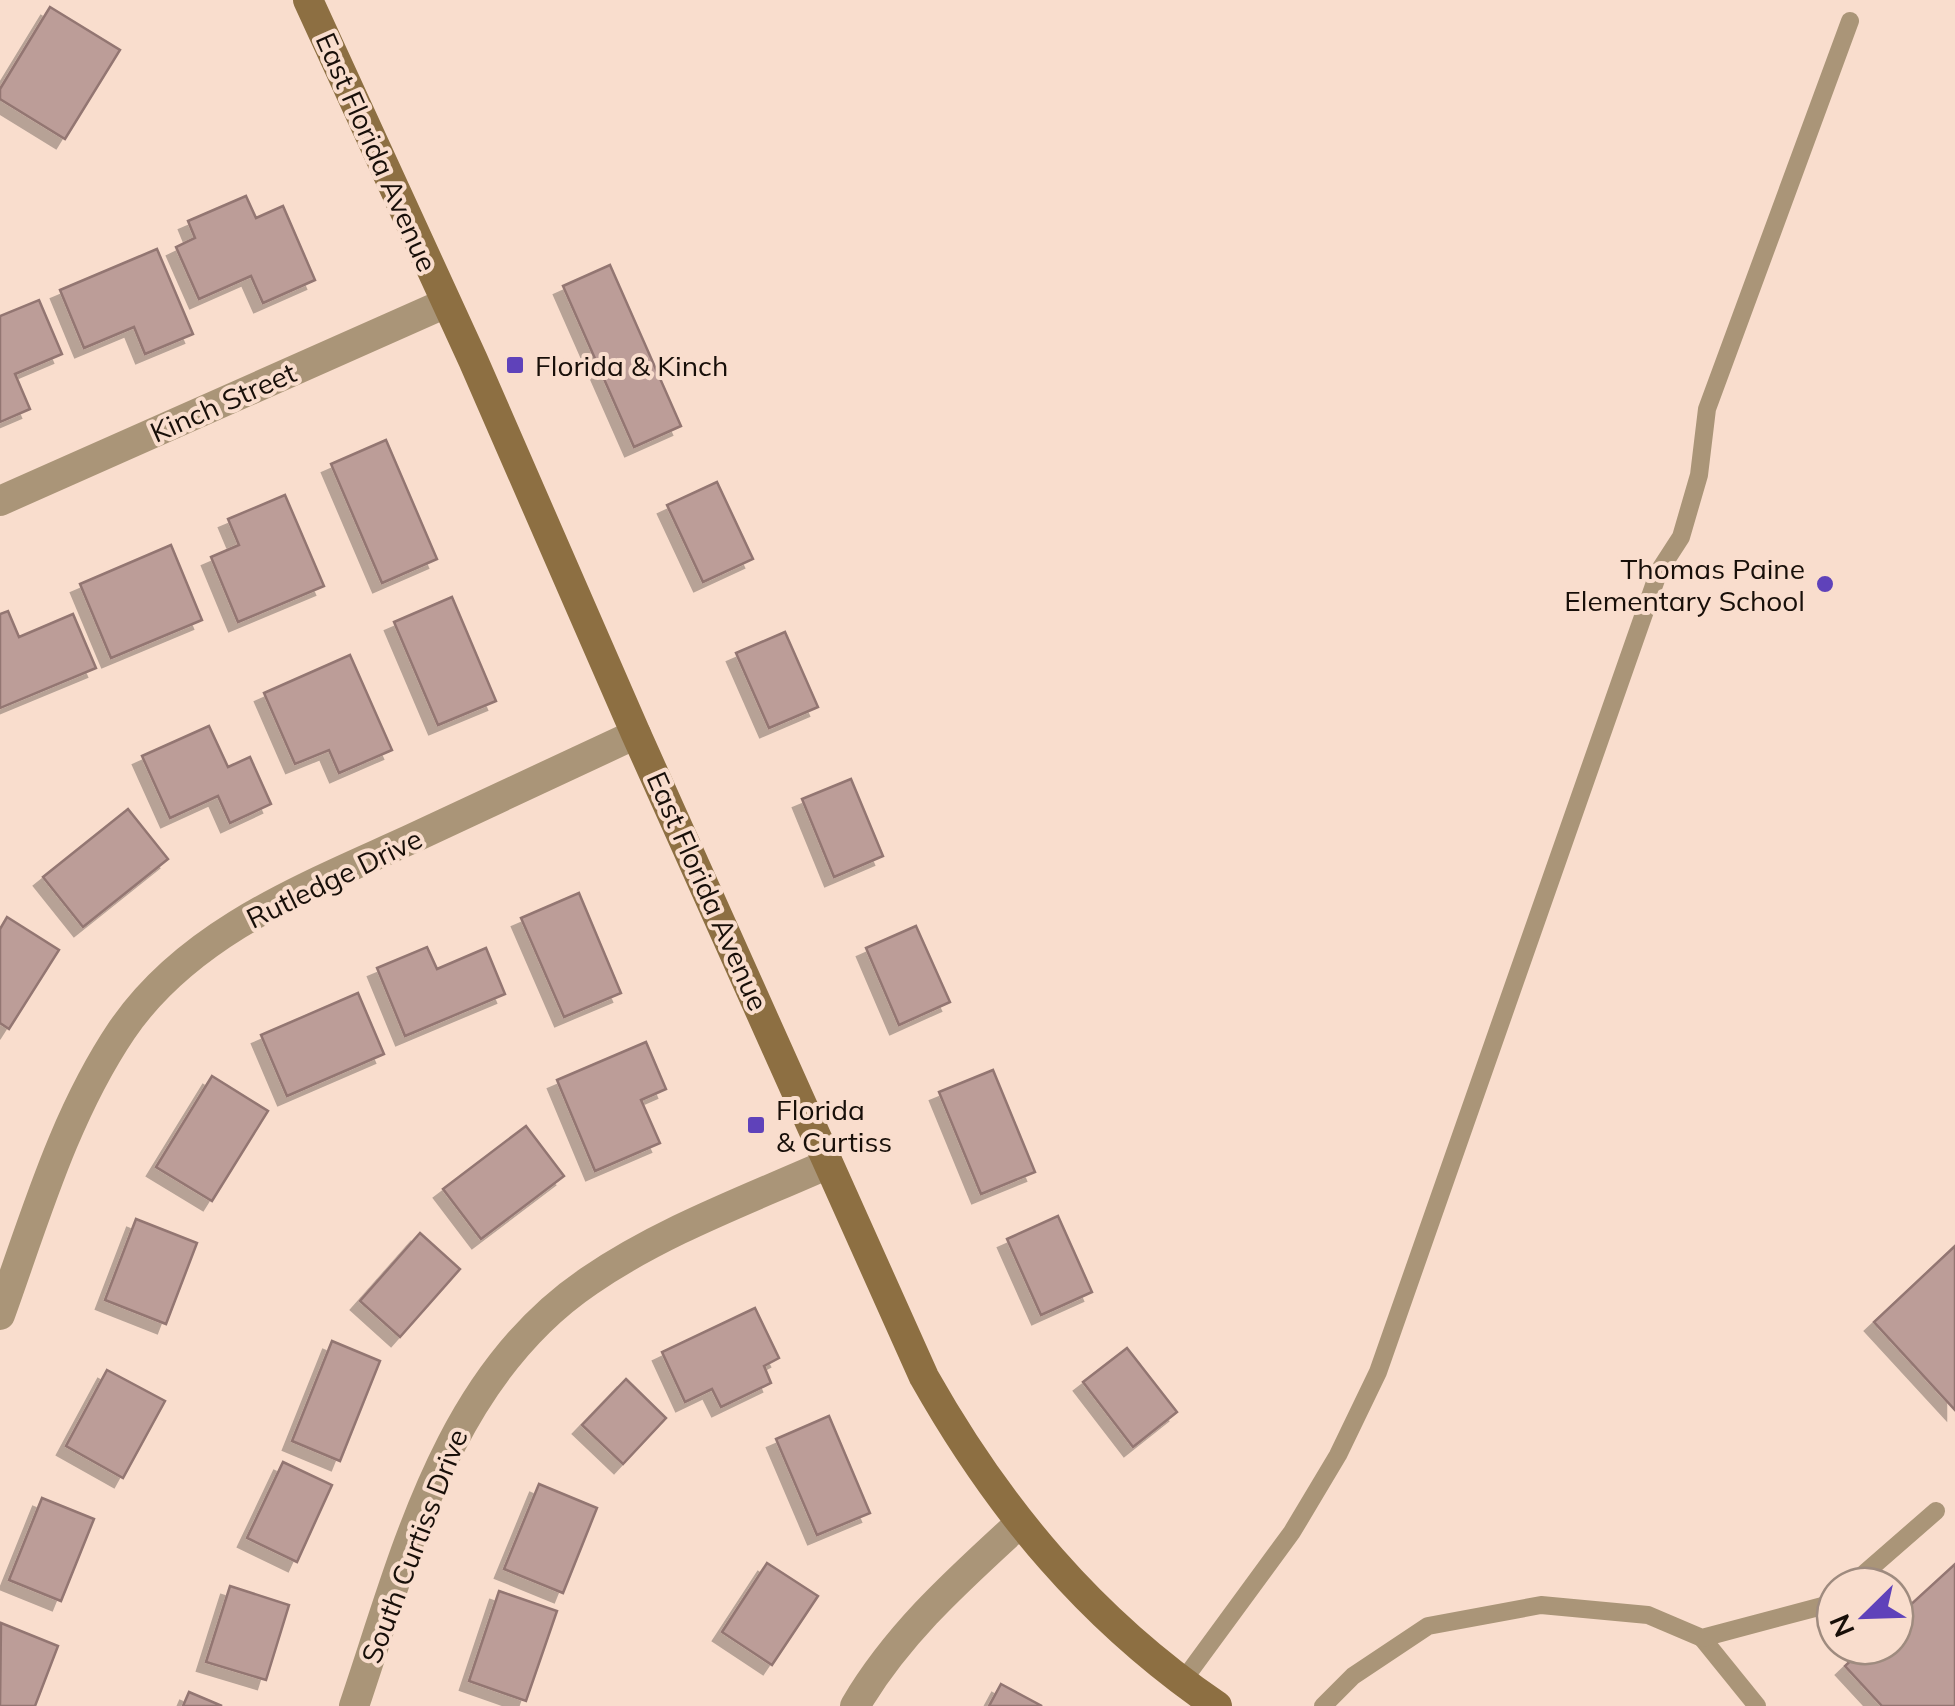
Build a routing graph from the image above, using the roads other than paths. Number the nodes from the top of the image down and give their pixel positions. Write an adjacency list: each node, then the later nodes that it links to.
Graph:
1 (308, 0): 3 (street, East Florida Avenue)
2 (1850, 21): 13 (lane)
3 (446, 302): 4 (street, Kinch Street); 5 (street, East Florida Avenue)
4 (0, 501)
5 (636, 734): 6 (street, East Florida Avenue); 7 (street, Rutledge Drive)
6 (828, 1164): 9 (street, East Florida Avenue); 14 (street, South Curtiss Drive)
7 (0, 1315)
8 (1936, 1511): 10 (lane)
9 (1020, 1523): 13 (street, East Florida Avenue); 15 (street)
10 (1873, 1566)
11 (1815, 1608): 12 (lane)
12 (1702, 1638): 17 (lane); 18 (lane)
13 (1182, 1682): 16 (street, East Florida Avenue)
14 (354, 1706)
15 (854, 1706)
16 (1217, 1706)
17 (1323, 1706)
18 (1757, 1706)

